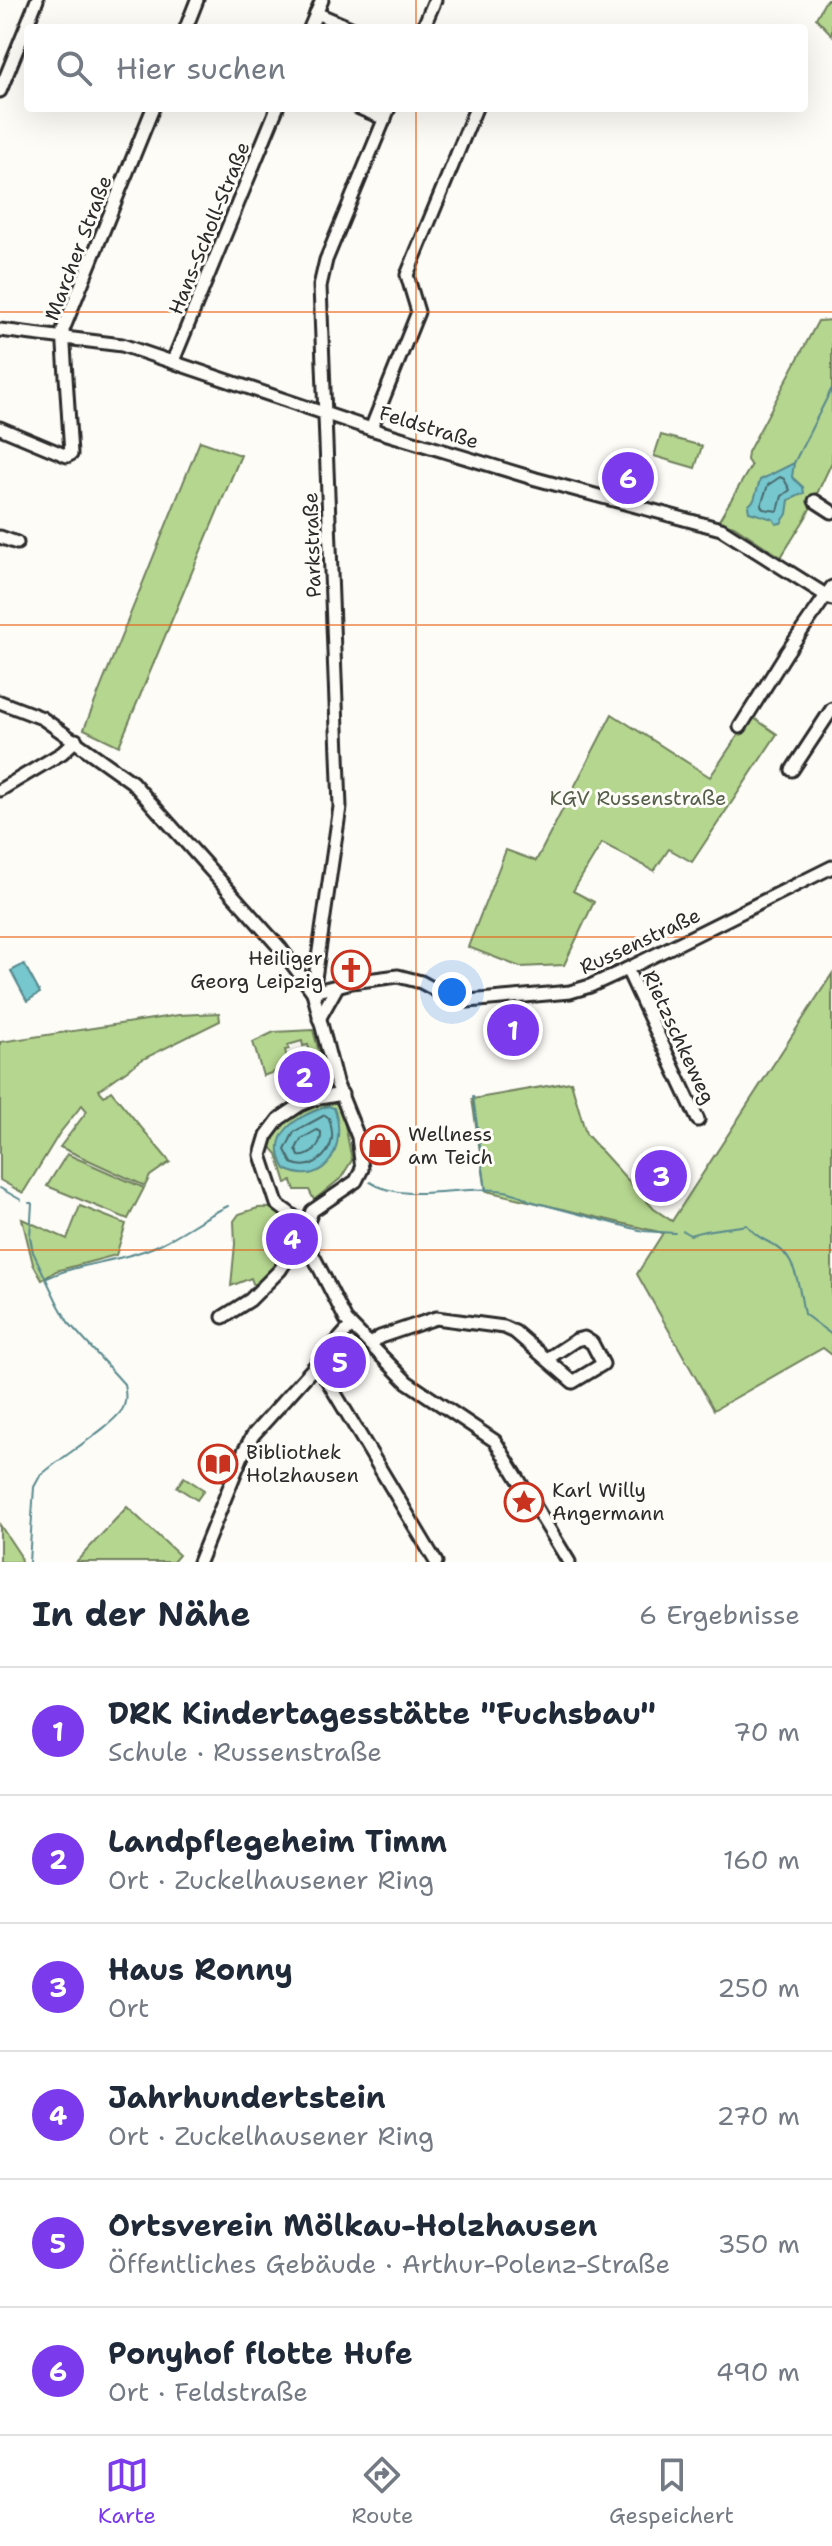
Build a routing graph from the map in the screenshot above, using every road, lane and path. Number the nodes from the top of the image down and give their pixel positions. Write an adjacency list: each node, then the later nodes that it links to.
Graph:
1 (37, 0): 6 (street)
2 (197, 0): 7 (street)
3 (322, 0): 5 (street)
4 (435, 0): 10 (street)
5 (316, 13): 8 (street); 9 (street)
6 (27, 24)
7 (188, 24)
8 (312, 24)
9 (342, 24)
10 (425, 24)
11 (24, 32): 12 (street)
12 (0, 91)
13 (151, 112): 18 (street, Marcher Straße)
14 (275, 112): 19 (street, Hans-Scholl-Straße)
15 (474, 112): 22 (street)
16 (387, 114): 20 (street, Parkstraße)
17 (0, 330): 18 (street, Feldstraße)
18 (64, 338): 19 (street, Feldstraße); 21 (street, Marcher Straße)
19 (173, 361): 20 (street, Feldstraße)
20 (326, 413): 22 (street, Feldstraße); 37 (street, Parkstraße)
21 (0, 428)
22 (371, 429): 27 (street, Feldstraße)
23 (815, 501): 24 (street)
24 (832, 512)
25 (7, 540): 26 (street)
26 (0, 551)
27 (830, 593): 30 (street)
28 (0, 702): 31 (street)
29 (832, 709): 32 (street)
30 (740, 727)
31 (76, 740): 33 (street); 37 (street)
32 (792, 770)
33 (0, 790)
34 (832, 867): 35 (street, Russenstraße)
35 (627, 969): 36 (street, Russenstraße); 40 (street, Rietzschkeweg)
36 (338, 985): 37 (street, Russenstraße); 38 (street)
37 (313, 992): 38 (street)
38 (319, 1019): 39 (street)
39 (342, 1094): 41 (street); 41 (street)
40 (698, 1120)
41 (303, 1235): 42 (street); 43 (street)
42 (223, 1317)
43 (351, 1326): 44 (street); 46 (street)
44 (370, 1344): 45 (street); 49 (street)
45 (547, 1359): 45 (street)
46 (318, 1365): 47 (street); 48 (street)
47 (199, 1562)
48 (436, 1562)
49 (569, 1562)

